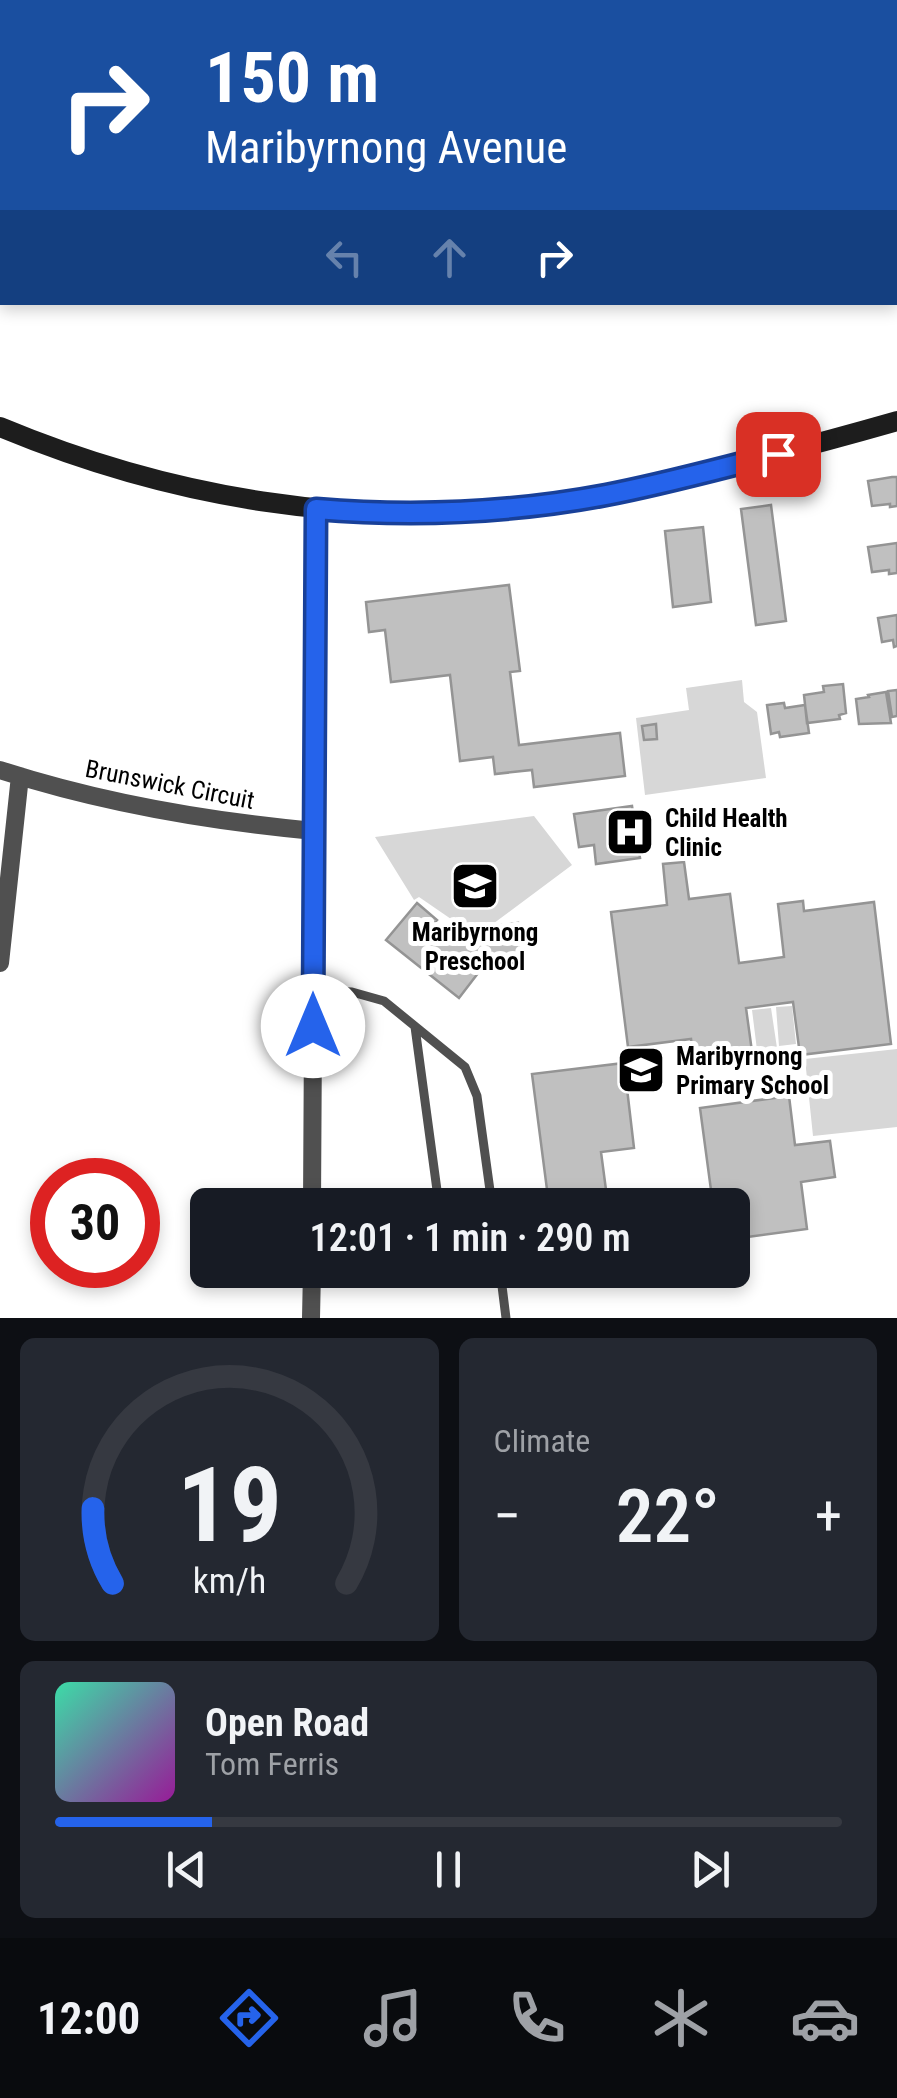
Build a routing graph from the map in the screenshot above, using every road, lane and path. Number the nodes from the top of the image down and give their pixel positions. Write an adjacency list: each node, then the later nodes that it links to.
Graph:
1 (897, 422): 3 (street)
2 (0, 426): 3 (street)
3 (316, 509): 6 (street)
4 (0, 770): 5 (street, Brunswick Circuit)
5 (20, 776): 6 (street, Brunswick Circuit); 7 (street)
6 (314, 831): 8 (street)
7 (0, 963)
8 (313, 990): 9 (lane); 10 (street)
9 (415, 1026): 11 (lane); 12 (lane)
10 (312, 1188)
11 (437, 1188)
12 (490, 1188)
13 (312, 1288): 15 (street)
14 (503, 1288): 16 (lane)
15 (311, 1318)
16 (506, 1318)

